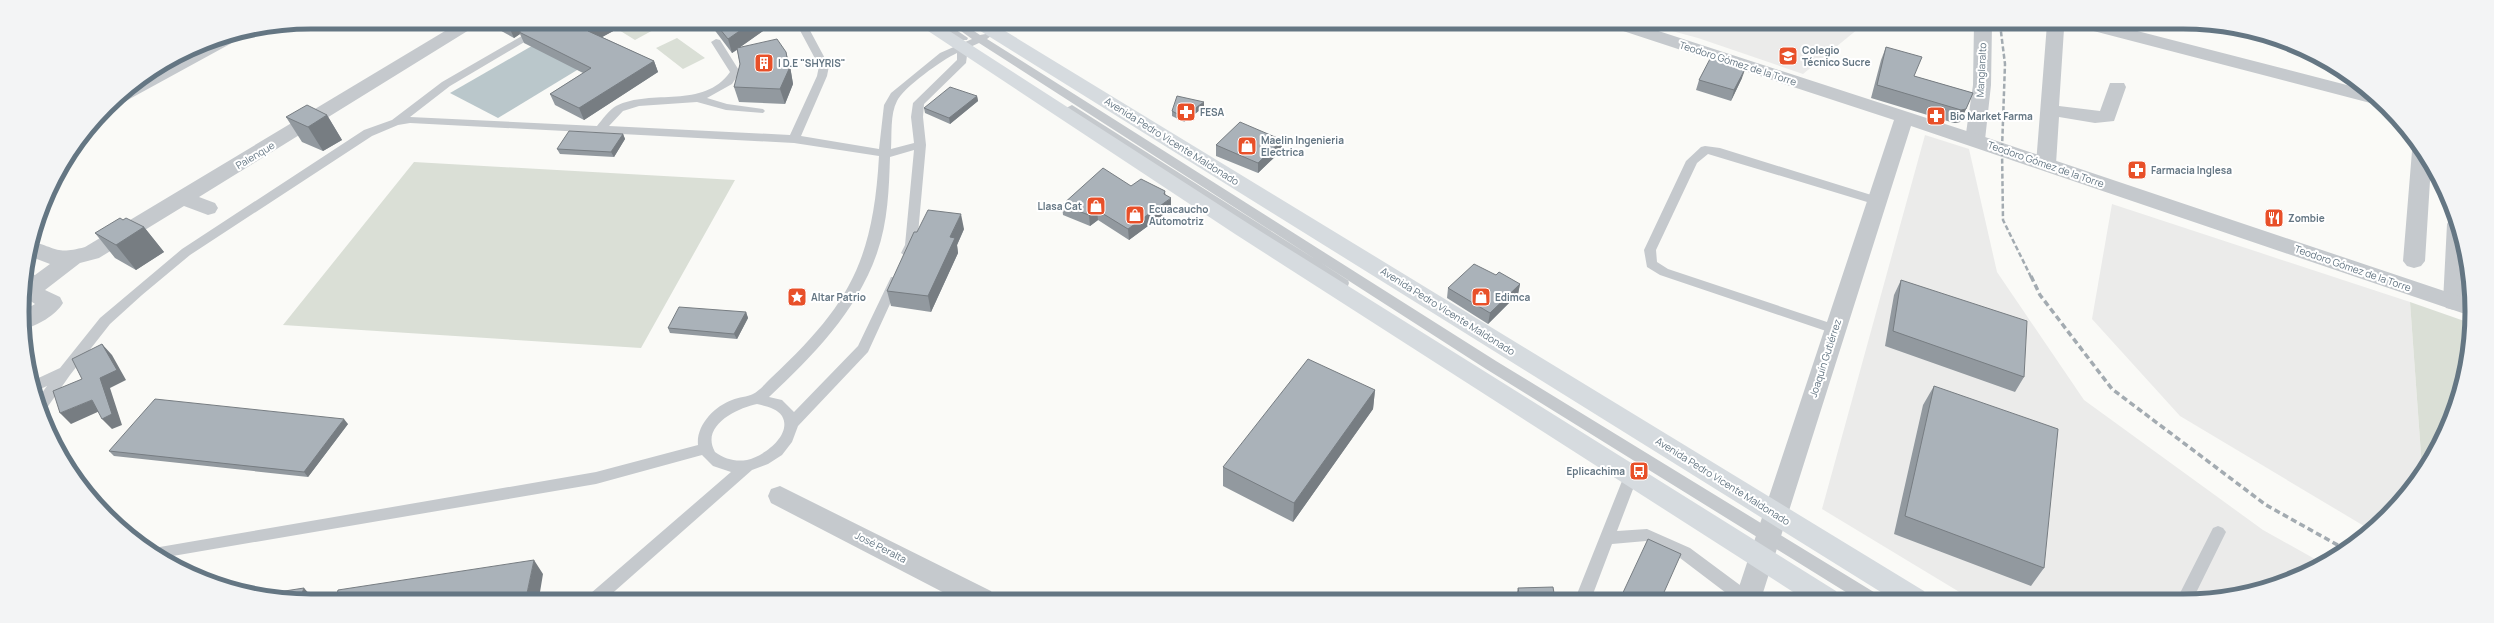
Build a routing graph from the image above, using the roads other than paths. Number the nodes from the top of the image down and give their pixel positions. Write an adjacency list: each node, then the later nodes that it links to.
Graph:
1 (462, 29): 27 (street, Palenque)
2 (540, 29): 19 (lane)
3 (804, 29): 21 (lane)
4 (948, 29): 11 (main road, Avenida Pedro Vicente Maldonado)
5 (956, 29): 11 (lane)
6 (965, 29): 11 (lane)
7 (1635, 29): 18 (street, Teodoro Gómez de la Torre)
8 (1983, 29): 22 (street, Manglaralto)
9 (2055, 29): 16 (street)
10 (2108, 29): 14 (street)
11 (978, 37): 23 (lane); 24 (lane); 46 (main road, Avenida Pedro Vicente Maldonado); 50 (main road, Avenida Pedro Vicente Maldonado); 50 (lane)
12 (716, 42): 15 (lane)
13 (2117, 87): 16 (street)
14 (2363, 94)
15 (697, 99): 17 (lane); 20 (lane)
16 (2050, 110): 26 (street)
17 (759, 111)
18 (1904, 118): 22 (street, Teodoro Gómez de la Torre); 28 (street, Joaquín Gutiérrez)
19 (396, 122): 20 (lane); 39 (lane)
20 (600, 129): 21 (lane)
21 (794, 139): 24 (lane)
22 (1975, 140): 26 (street, Teodoro Gómez de la Torre)
23 (920, 145): 24 (lane); 43 (lane)
24 (887, 154): 41 (lane)
25 (2421, 161): 33 (street)
26 (2046, 164): 36 (street, Teodoro Gómez de la Torre)
27 (184, 199): 29 (street); 32 (street, Palenque)
28 (1877, 201): 38 (street, Joaquín Gutiérrez); 38 (lane)
29 (208, 208)
30 (35, 251): 32 (street, Palenque)
31 (2459, 251): 36 (street)
32 (73, 258): 34 (street)
33 (2414, 261)
34 (30, 282)
35 (30, 284): 37 (street)
36 (2462, 305)
37 (29, 318)
38 (1834, 329): 50 (street, Joaquín Gutiérrez)
39 (65, 371): 40 (lane); 42 (lane)
40 (39, 384)
41 (757, 399): 43 (lane); 44 (lane)
42 (44, 401)
43 (792, 423): 45 (lane)
44 (705, 449): 45 (lane); 51 (lane)
45 (747, 466): 52 (lane)
46 (1631, 476): 49 (lane); 50 (main road, Avenida Pedro Vicente Maldonado)
47 (780, 496): 53 (street, José Peralta)
48 (2218, 532): 61 (lane)
49 (1607, 538): 54 (lane); 55 (lane)
50 (1767, 539): 56 (street, Joaquín Gutiérrez); 57 (main road, Avenida Pedro Vicente Maldonado); 58 (lane); 59 (lane); 60 (main road, Avenida Pedro Vicente Maldonado)
51 (163, 551)
52 (602, 594)
53 (974, 594)
54 (1585, 594)
55 (1742, 594)
56 (1748, 594)
57 (1824, 594)
58 (1835, 594)
59 (1864, 594)
60 (1905, 594)
61 (2187, 594)

